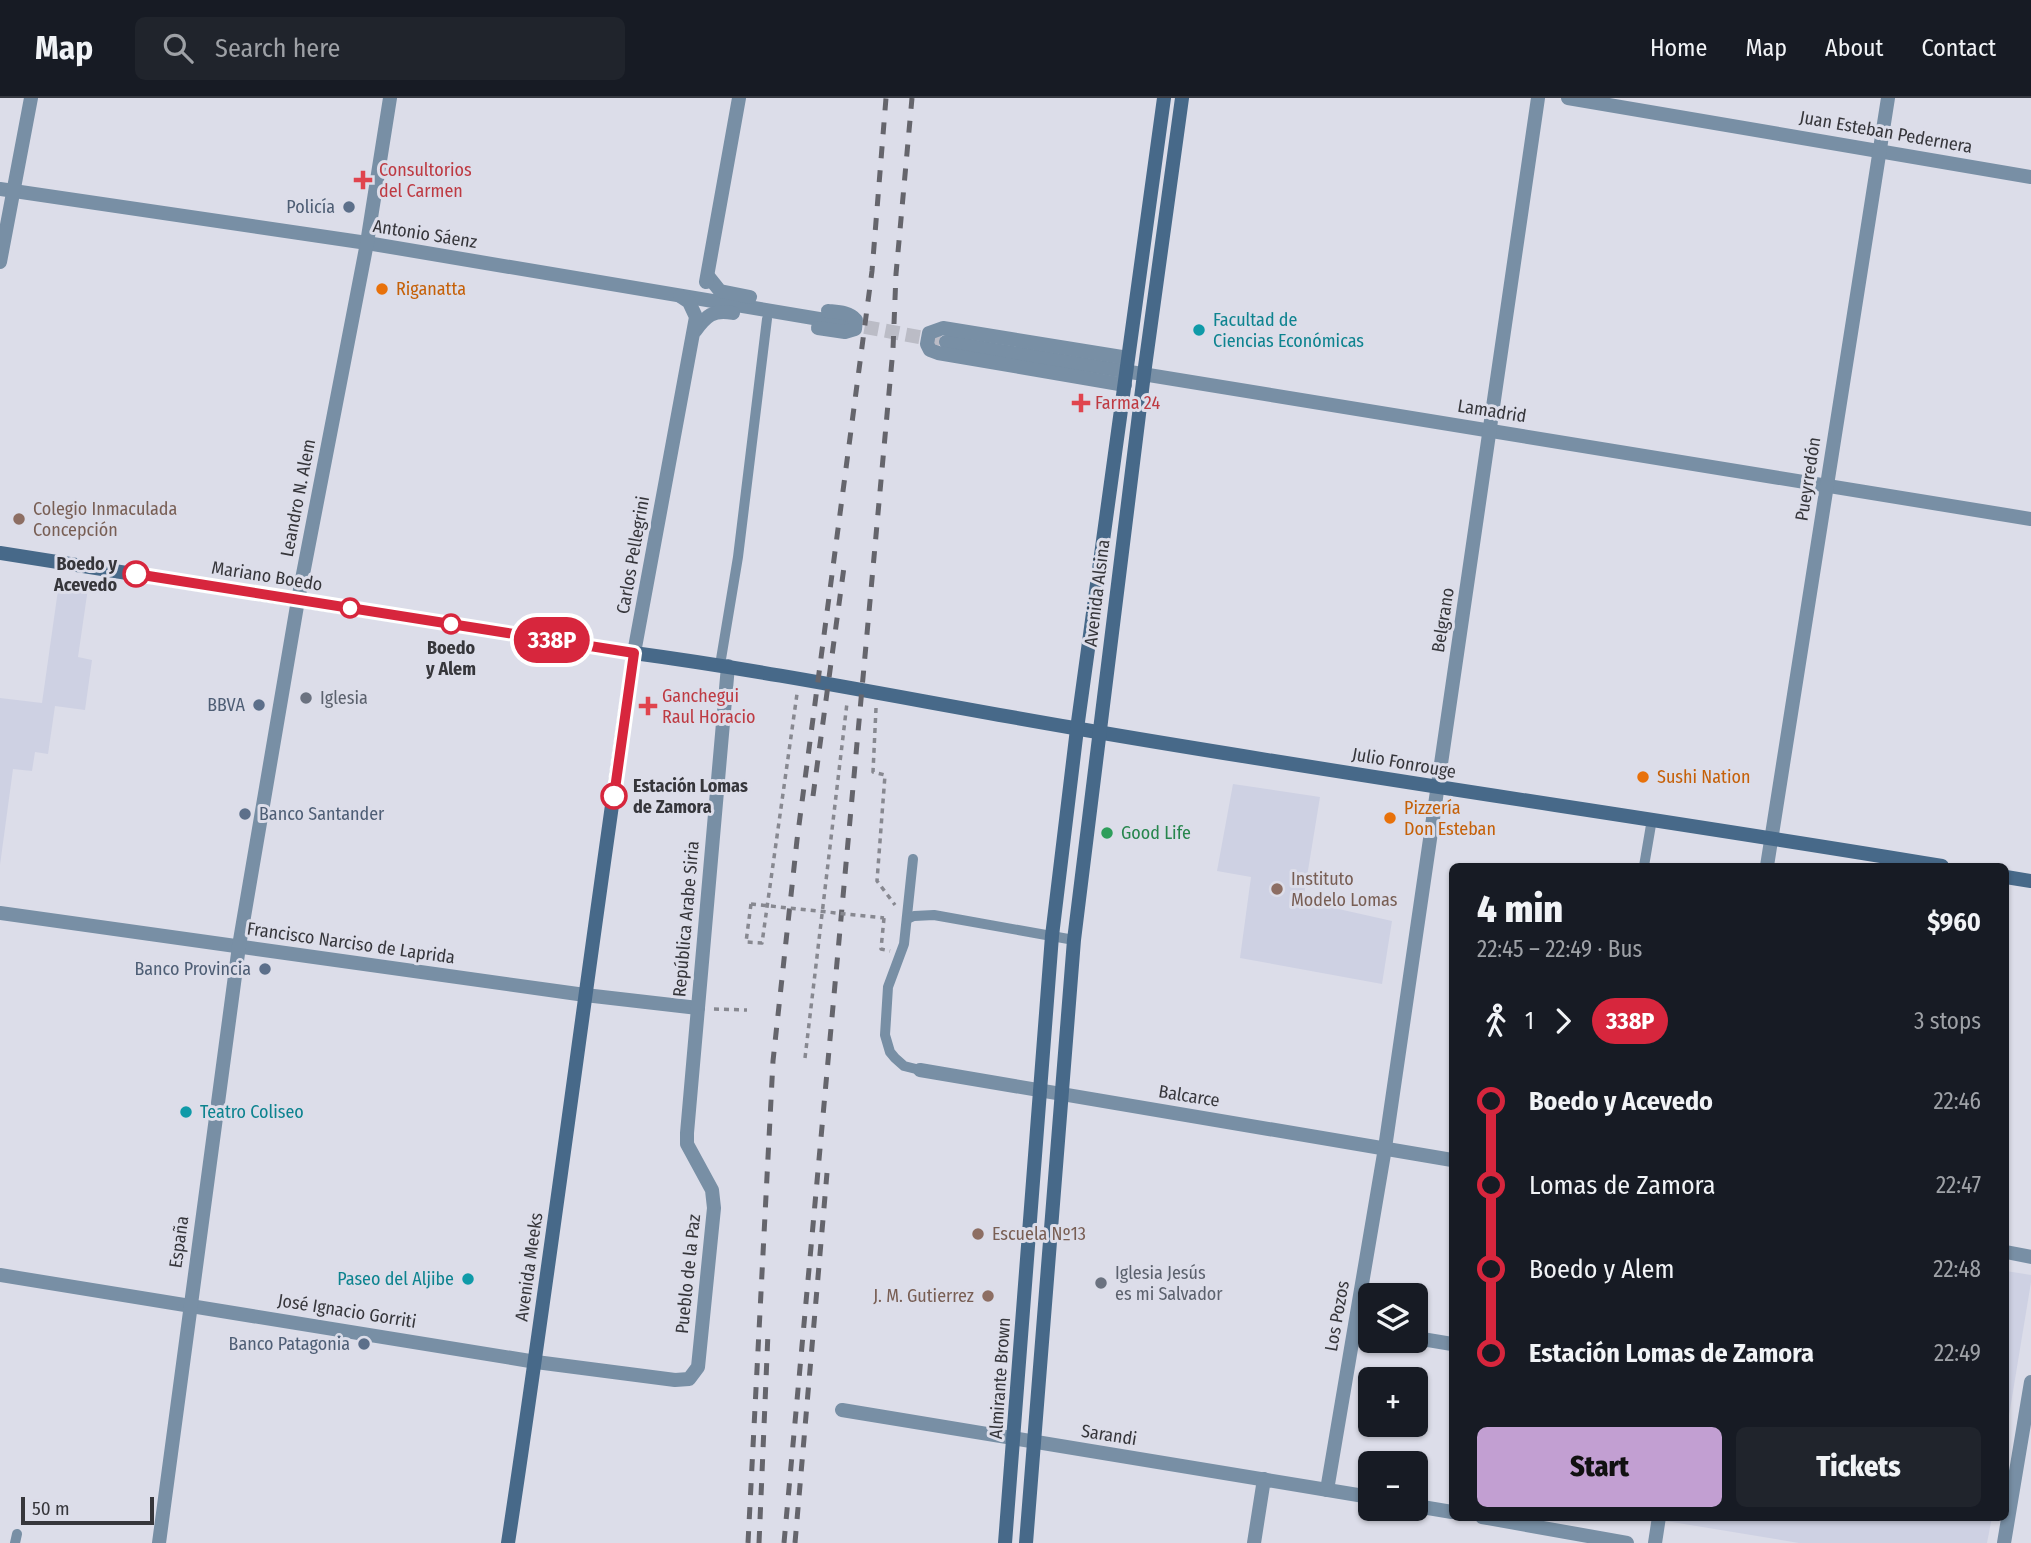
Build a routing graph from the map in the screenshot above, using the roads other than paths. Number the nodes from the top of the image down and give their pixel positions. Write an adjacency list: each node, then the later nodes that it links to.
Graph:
1 (30, 98): 11 (street)
2 (390, 98): 12 (street, Leandro N. Alem)
3 (739, 98): 14 (street)
4 (1164, 98): 20 (street, Avenida Alsina)
5 (1182, 98): 21 (street, Avenida Alsina)
6 (1538, 98): 22 (street, Belgrano)
7 (1568, 98): 9 (street, Juan Esteban Pedernera)
8 (1888, 98): 9 (street, Pueyrredón)
9 (1879, 150): 10 (street, Juan Esteban Pedernera); 23 (street, Pueyrredón)
10 (2031, 177)
11 (7, 190): 12 (street, Antonio Sáenz); 13 (street)
12 (367, 243): 15 (street, Antonio Sáenz); 26 (street, Leandro N. Alem)
13 (0, 262)
14 (708, 276): 15 (street); 16 (street)
15 (679, 296): 17 (street, Antonio Sáenz); 18 (street)
16 (767, 319): 18 (street); 28 (lane)
17 (843, 323)
18 (694, 332): 27 (street, Carlos Pellegrini)
19 (946, 342): 20 (street, Lamadrid)
20 (1126, 372): 20 (street, Lamadrid); 21 (street, Lamadrid); 30 (street, Avenida Alsina)
21 (1144, 374): 22 (street, Lamadrid); 31 (street, Avenida Alsina)
22 (1491, 430): 23 (street, Lamadrid); 32 (street, Belgrano)
23 (1827, 486): 24 (street, Lamadrid); 34 (street, Pueyrredón)
24 (2031, 519)
25 (0, 553): 26 (street, Mariano Boedo)
26 (298, 600): 27 (street, Mariano Boedo); 45 (street, Leandro N. Alem)
27 (634, 653): 28 (street, Mariano Boedo); 46 (street, Carlos Pellegrini)
28 (724, 665): 29 (street, Mariano Boedo); 47 (street, República Arabe Siria)
29 (855, 688): 30 (street, Julio Fonrouge)
30 (1077, 729): 31 (street, Julio Fonrouge); 43 (street, Avenida Alsina)
31 (1099, 732): 32 (street, Julio Fonrouge); 44 (street, Avenida Alsina)
32 (1437, 789): 33 (street, Julio Fonrouge); 51 (street, Belgrano)
33 (1652, 819): 34 (street, Julio Fonrouge); 36 (lane)
34 (1772, 838): 37 (street, Pueyrredón); 38 (street, Julio Fonrouge)
35 (913, 859): 42 (lane)
36 (1645, 863)
37 (1768, 863)
38 (1924, 863)
39 (2009, 877): 40 (street)
40 (2031, 881)
41 (0, 913): 45 (street, Francisco Narciso de Laprida)
42 (907, 919): 43 (lane); 48 (lane)
43 (1052, 936): 44 (lane); 49 (street, Avenida Alsina)
44 (1074, 940): 50 (street, Avenida Alsina)
45 (239, 946): 46 (street, Francisco Narciso de Laprida); 56 (street, España)
46 (585, 995): 47 (street, Francisco Narciso de Laprida); 61 (street, Avenida Meeks)
47 (698, 1008): 62 (street, Pueblo de la Paz)
48 (920, 1070): 49 (street, Balcarce)
49 (1039, 1091): 50 (street, Balcarce); 65 (street, Almirante Brown)
50 (1060, 1095): 51 (street, Balcarce); 66 (street)
51 (1385, 1148): 52 (street, Balcarce); 57 (street, Los Pozos)
52 (1449, 1159)
53 (2009, 1253): 54 (street)
54 (2031, 1257)
55 (0, 1275): 56 (street, José Ignacio Gorriti)
56 (190, 1304): 61 (street, José Ignacio Gorriti); 76 (street, España)
57 (1354, 1327): 58 (street); 68 (street, Los Pozos)
58 (1358, 1328)
59 (1428, 1340): 60 (street)
60 (1449, 1344)
61 (536, 1362): 62 (street, José Ignacio Gorriti); 77 (street, Avenida Meeks)
62 (689, 1379)
63 (2031, 1382): 72 (street)
64 (842, 1410): 65 (street, Sarandi)
65 (1014, 1439): 66 (street, Sarandi); 78 (street, Almirante Brown)
66 (1034, 1443): 67 (street, Sarandi); 79 (street)
67 (1264, 1479): 68 (street, Sarandi); 80 (street)
68 (1327, 1490): 69 (street, Sarandi)
69 (1358, 1495)
70 (1428, 1508): 71 (street)
71 (1449, 1512)
72 (2009, 1513)
73 (1504, 1521): 81 (street)
74 (1658, 1521): 82 (street)
75 (2008, 1521): 83 (street)
76 (159, 1543)
77 (508, 1543)
78 (1005, 1543)
79 (1026, 1543)
80 (1254, 1543)
81 (1627, 1543)
82 (1655, 1543)
83 (2004, 1543)

